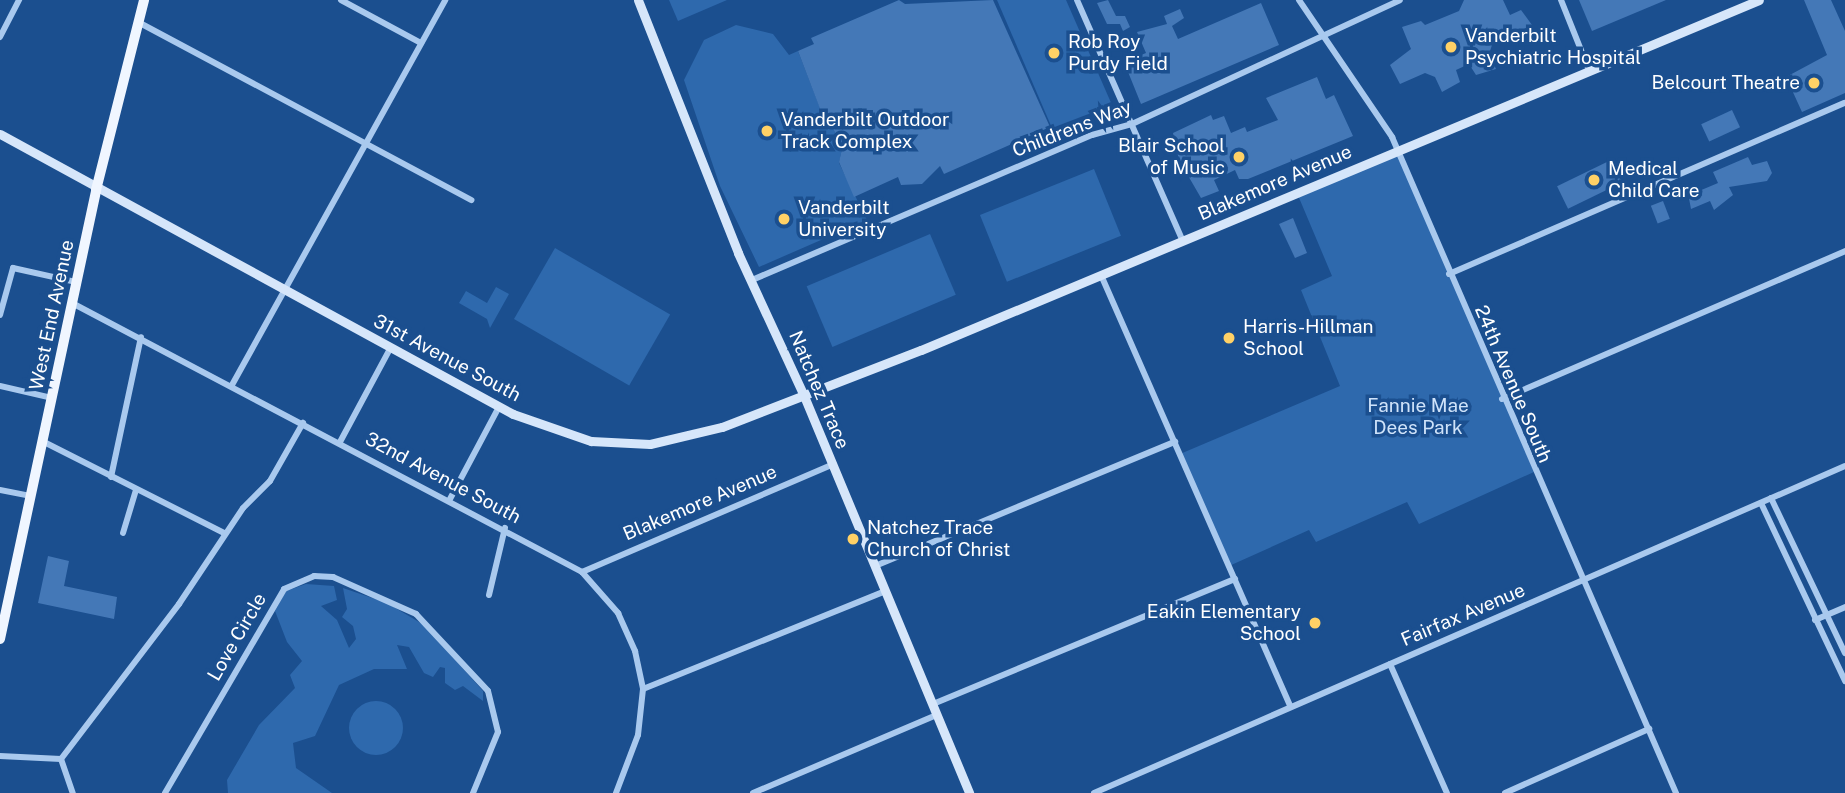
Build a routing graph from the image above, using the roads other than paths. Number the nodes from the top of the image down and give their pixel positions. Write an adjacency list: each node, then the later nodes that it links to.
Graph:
1 (19, 0): 13 (street)
2 (144, 0): 11 (main road, West End Avenue)
3 (341, 0): 14 (street)
4 (445, 0): 14 (street)
5 (638, 0): 27 (main road, Natchez Trace)
6 (1077, 0): 17 (street)
7 (1299, 0): 12 (street, 24th Avenue South)
8 (1400, 0): 12 (street, Childrens Way)
9 (1560, 0): 15 (street)
10 (1759, 0): 15 (main road, Blakemore Avenue)
11 (138, 22): 19 (street); 21 (main road, West End Avenue)
12 (1324, 33): 17 (street, Childrens Way); 20 (street, 24th Avenue South)
13 (0, 37)
14 (421, 43): 19 (street)
15 (1589, 70): 20 (main road, Blakemore Avenue)
16 (1845, 103): 25 (street)
17 (1132, 124): 23 (street); 27 (street, Childrens Way)
18 (0, 134): 21 (main road, 31st Avenue South)
19 (365, 144): 22 (street); 29 (street)
20 (1398, 151): 23 (main road, Blakemore Avenue); 25 (street, 24th Avenue South)
21 (96, 190): 28 (main road, West End Avenue); 29 (main road, 31st Avenue South)
22 (471, 200)
23 (1183, 242): 26 (main road, Blakemore Avenue)
24 (1845, 251): 38 (street)
25 (1449, 274): 38 (street, 24th Avenue South)
26 (1101, 275): 36 (main road, Blakemore Avenue); 43 (street)
27 (752, 280): 36 (main road, Natchez Trace)
28 (76, 282): 30 (main road, West End Avenue); 31 (street)
29 (284, 290): 33 (main road, 31st Avenue South); 34 (street)
30 (72, 303): 32 (street, 32nd Avenue South); 37 (main road, West End Avenue)
31 (0, 314)
32 (141, 337): 34 (street, 32nd Avenue South); 46 (street)
33 (391, 347): 39 (main road, 31st Avenue South); 42 (street)
34 (232, 385): 40 (street, 32nd Avenue South)
35 (0, 386): 37 (street)
36 (804, 396): 39 (main road, 31st Avenue South); 44 (main road, Natchez Trace)
37 (52, 398): 41 (main road, West End Avenue)
38 (1502, 398): 59 (street, 24th Avenue South)
39 (499, 407): 51 (street)
40 (303, 423): 42 (street, 32nd Avenue South); 55 (street)
41 (42, 441): 46 (street); 49 (main road, West End Avenue)
42 (340, 442): 51 (street, 32nd Avenue South)
43 (1175, 442): 56 (street); 58 (street)
44 (832, 465): 56 (main road, Natchez Trace); 57 (street, Blakemore Avenue)
45 (1845, 466): 50 (street, Fairfax Avenue)
46 (111, 477): 48 (street)
47 (0, 490): 49 (street)
48 (136, 490): 54 (street); 55 (street)
49 (31, 496): 65 (main road, West End Avenue)
50 (1771, 498): 52 (street, Fairfax Avenue); 63 (street)
51 (450, 499): 53 (street, 32nd Avenue South)
52 (1760, 503): 59 (street, Fairfax Avenue); 64 (street)
53 (505, 528): 57 (street, 32nd Avenue South); 61 (street)
54 (123, 533)
55 (224, 533): 75 (street)
56 (875, 566): 60 (main road, Natchez Trace)
57 (582, 572): 69 (street, 32nd Avenue South)
58 (1234, 579): 70 (street); 71 (street)
59 (1583, 581): 67 (street, Fairfax Avenue); 73 (street, 24th Avenue South)
60 (886, 591): 69 (street); 70 (main road, Natchez Trace)
61 (489, 595)
62 (1845, 607): 63 (street)
63 (1826, 615): 64 (street); 66 (street)
64 (1815, 620): 68 (street)
65 (0, 639)
66 (1845, 653)
67 (1390, 664): 71 (street, Fairfax Avenue); 84 (street)
68 (1845, 681)
69 (643, 689): 77 (street, 32nd Avenue South)
70 (933, 704): 72 (main road, Natchez Trace)
71 (1290, 706): 83 (street, Fairfax Avenue)
72 (937, 715): 81 (street); 82 (main road, Natchez Trace)
73 (1649, 729): 76 (street); 86 (street, 24th Avenue South)
74 (0, 755): 75 (street)
75 (61, 759): 78 (street)
76 (1517, 791): 85 (street)
77 (614, 792)
78 (73, 793)
79 (165, 793): 80 (street, Love Circle)
80 (473, 793)
81 (753, 793)
82 (969, 793)
83 (1094, 793)
84 (1447, 793)
85 (1505, 793)
86 (1676, 793)

